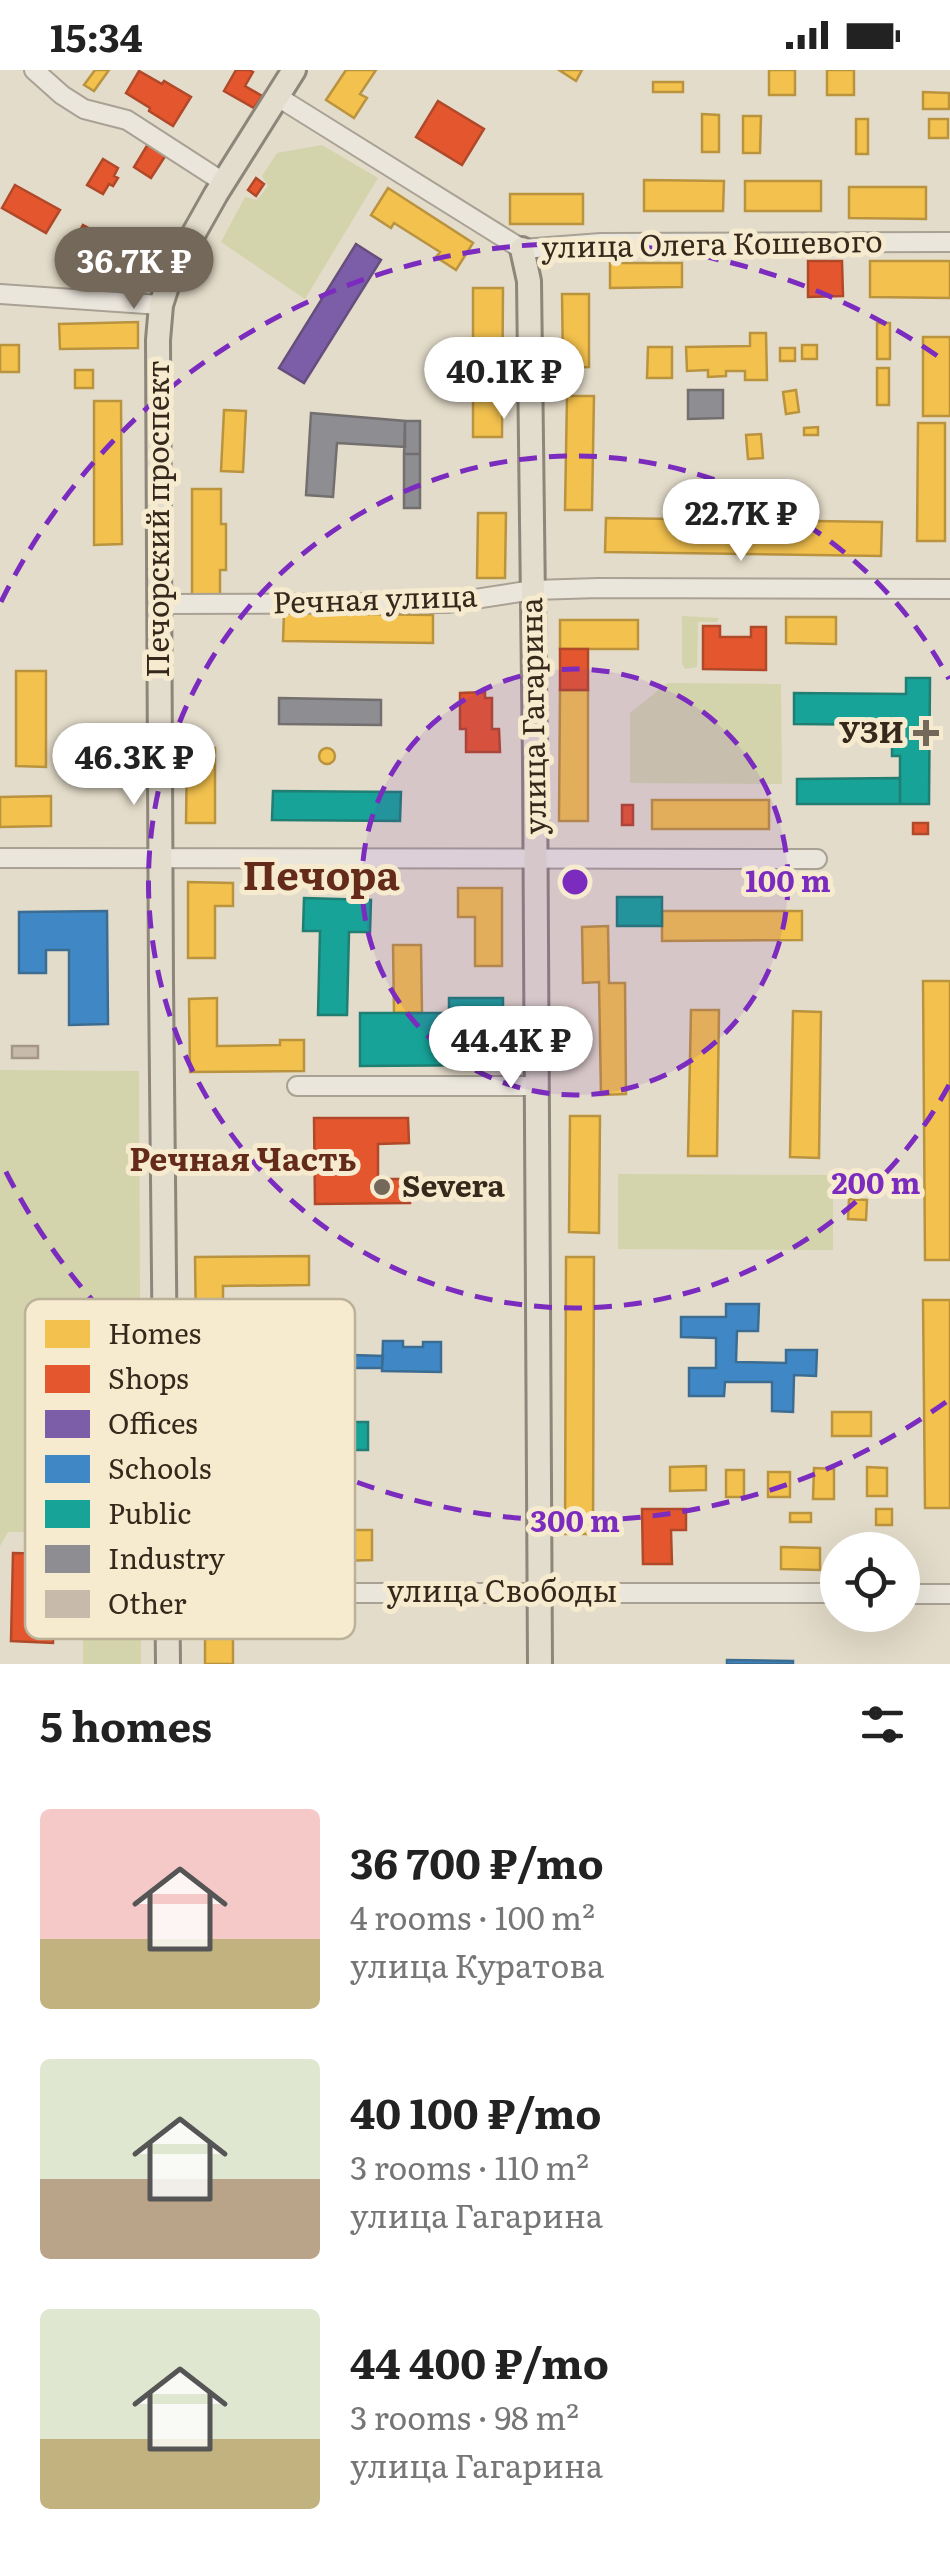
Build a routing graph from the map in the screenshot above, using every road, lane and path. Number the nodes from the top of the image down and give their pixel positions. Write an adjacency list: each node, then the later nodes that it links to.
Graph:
1 (34, 70): 4 (street)
2 (294, 70): 3 (main road, Печорский проспект)
3 (278, 97): 4 (main road, Печорский проспект); 6 (street, улица Олега Кошевого)
4 (223, 182): 8 (main road, Печорский проспект)
5 (950, 242): 6 (street, улица Олега Кошевого)
6 (522, 249): 10 (main road, улица Гагарина)
7 (0, 294): 8 (street)
8 (161, 305): 11 (main road, Печорский проспект)
9 (950, 589): 10 (street, Речная улица)
10 (533, 590): 11 (street, Речная улица); 14 (main road, улица Гагарина)
11 (160, 604): 13 (main road, Печорский проспект)
12 (0, 858): 13 (street)
13 (160, 858): 14 (street); 18 (main road, Печорский проспект)
14 (535, 858): 15 (street); 17 (main road, улица Гагарина)
15 (816, 859)
16 (296, 1086): 17 (street)
17 (537, 1086): 20 (main road, улица Гагарина)
18 (164, 1299)
19 (355, 1592): 20 (street, улица Свободы)
20 (540, 1592): 21 (street, улица Свободы); 26 (main road, улица Гагарина)
21 (820, 1594)
22 (920, 1594): 23 (street)
23 (950, 1594)
24 (168, 1639): 25 (main road, Печорский проспект)
25 (168, 1664)
26 (540, 1664)

